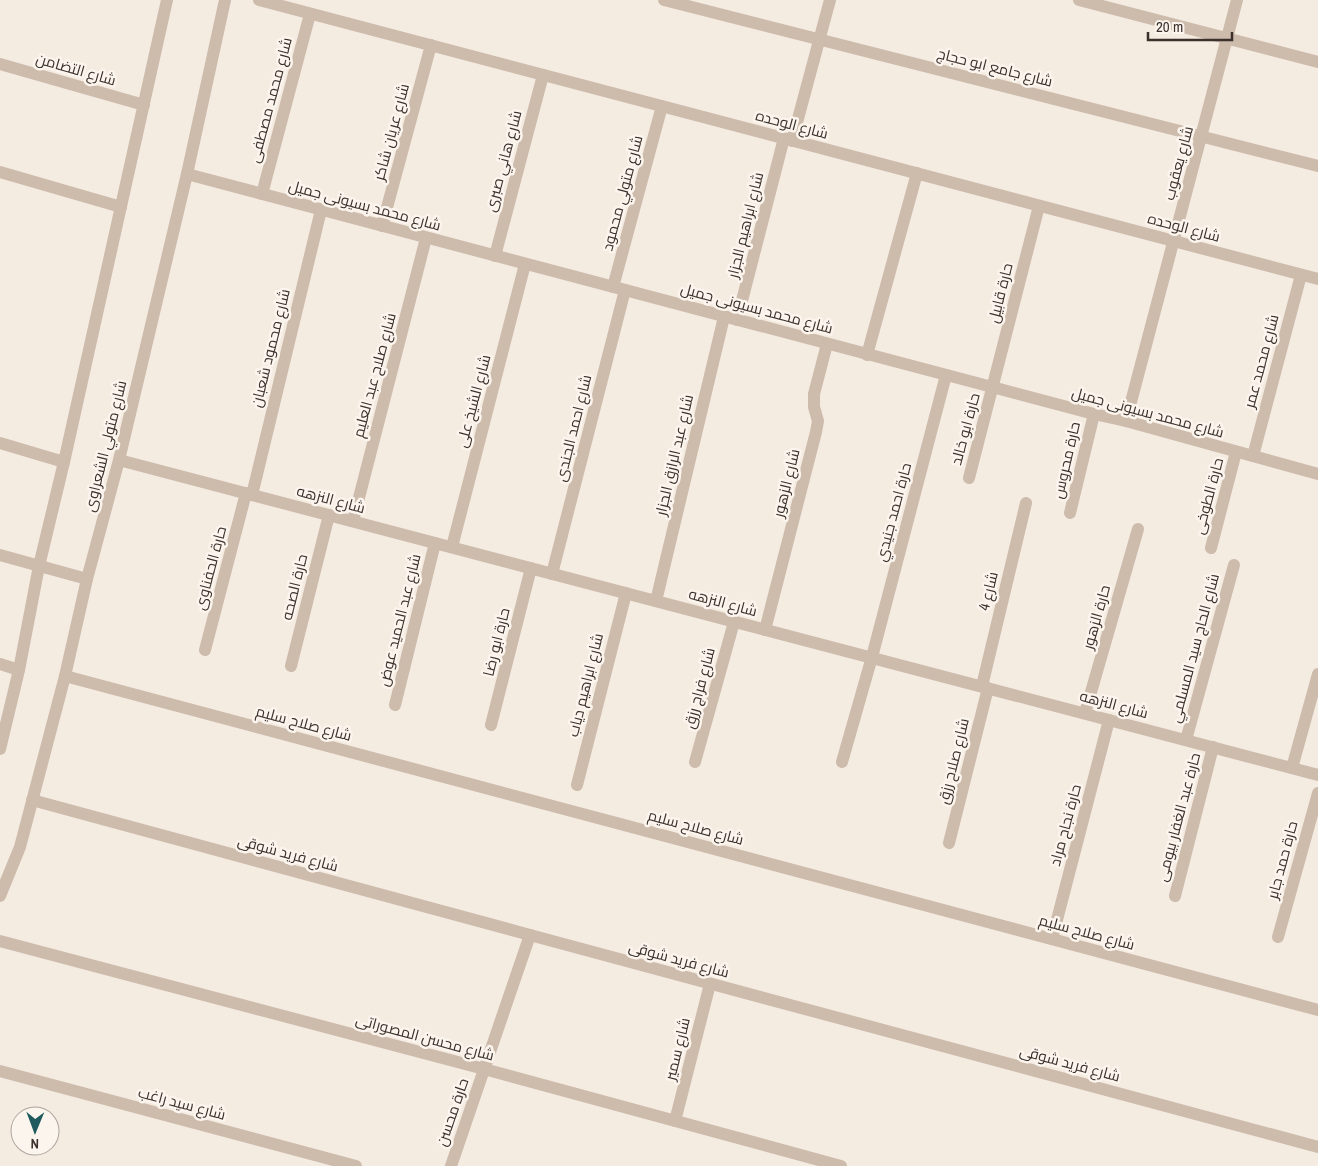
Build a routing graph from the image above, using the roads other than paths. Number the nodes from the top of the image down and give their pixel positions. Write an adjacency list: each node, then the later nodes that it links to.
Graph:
1 (167, 0): 15 (street)
2 (225, 0): 22 (street, شارع متولي الشعراوى)
3 (259, 0): 8 (street, شارع الوحده)
4 (664, 0): 10 (street, شارع جامع ابو حجاج)
5 (830, 0): 10 (street, شارع ابراهيم الجزار)
6 (1079, 0): 9 (street)
7 (1238, 0): 9 (street, شارع يعقوب)
8 (310, 14): 11 (street, شارع الوحده); 23 (street, شارع محمد مصطفى)
9 (1228, 38): 12 (street); 17 (street, شارع يعقوب)
10 (820, 40): 17 (street, شارع جامع ابو حجاج); 18 (street, شارع ابراهيم الجزار)
11 (431, 46): 14 (street, شارع الوحده); 27 (street, شارع عريان شاكر)
12 (1318, 62)
13 (0, 64): 15 (street, شارع التضامن)
14 (543, 75): 16 (street, شارع الوحده); 30 (street, شارع هاني صبرى)
15 (144, 105): 25 (street)
16 (662, 106): 18 (street, شارع الوحده); 34 (street, شارع متولي محمود)
17 (1202, 137): 19 (street, شارع جامع ابو حجاج); 29 (street, شارع يعقوب)
18 (788, 140): 21 (street, شارع الوحده); 36 (street, شارع ابراهيم الجزار)
19 (1318, 166)
20 (0, 172): 25 (street)
21 (916, 173): 24 (street, شارع الوحده); 38 (street)
22 (187, 174): 23 (street, شارع محمد بسيونى جميل); 46 (street, شارع متولي الشعراوى)
23 (262, 194): 26 (street, شارع محمد بسيونى جميل)
24 (1039, 206): 29 (street, شارع الوحده); 40 (street, حارة قابيل)
25 (121, 207): 47 (street)
26 (321, 210): 27 (street, شارع محمد بسيونى جميل); 50 (street, شارع محمود شعبان)
27 (382, 226): 28 (street, شارع محمد بسيونى جميل)
28 (426, 238): 30 (street, شارع محمد بسيونى جميل); 54 (street, شارع صلاح عبد العليم)
29 (1174, 241): 32 (street, شارع الوحده); 42 (street, شارع يعقوب)
30 (495, 256): 31 (street, شارع محمد بسيونى جميل)
31 (525, 264): 34 (street, شارع محمد بسيونى جميل); 57 (street, شارع الشيخ على)
32 (1301, 274): 33 (street, شارع الوحده); 45 (street, شارع محمد عمر)
33 (1318, 279)
34 (619, 289): 35 (street, شارع محمد بسيونى جميل); 63 (street, شارع احمد الجندى)
35 (724, 317): 36 (street, شارع محمد بسيونى جميل); 66 (street, شارع عبد الرازق الجزار)
36 (738, 320): 37 (street, شارع محمد بسيونى جميل)
37 (827, 344): 38 (street, شارع محمد بسيونى جميل); 68 (street, شارع الزهور)
38 (867, 354): 39 (street, شارع محمد بسيونى جميل)
39 (946, 375): 40 (street, شارع محمد بسيونى جميل); 70 (street, حارة احمد جنيدي)
40 (993, 388): 41 (street, شارع محمد بسيونى جميل); 49 (street, حارة ابو خالد)
41 (1094, 414): 42 (street, شارع محمد بسيونى جميل); 52 (street, حارة محروس)
42 (1126, 422): 44 (street, شارع محمد بسيونى جميل)
43 (0, 443): 47 (street)
44 (1236, 452): 45 (street, شارع محمد بسيونى جميل); 58 (street, حارة الطوخى)
45 (1252, 456): 48 (street, شارع محمد بسيونى جميل)
46 (119, 460): 50 (street, شارع النزهه); 64 (street, شارع متولي الشعراوى)
47 (64, 462): 61 (street)
48 (1318, 474)
49 (969, 478)
50 (249, 494): 53 (street, شارع النزهه); 69 (street, حارة الحفناوى)
51 (1026, 503): 76 (street, شارع 4)
52 (1070, 513)
53 (329, 515): 54 (street, شارع النزهه); 72 (street, حارة الصحه)
54 (352, 521): 56 (street, شارع النزهه)
55 (1138, 529): 78 (street, حارة الزهور)
56 (435, 543): 57 (street, شارع النزهه); 77 (street, شارع عبد الحميد عوض)
57 (452, 547): 62 (street, شارع النزهه)
58 (1211, 548)
59 (0, 556): 61 (street)
60 (1234, 565): 81 (street, شارع الحاج سيد المسلمي)
61 (39, 566): 64 (street); 73 (street)
62 (532, 568): 63 (street, شارع النزهه); 80 (street, حارة ابو رضا)
63 (552, 574): 65 (street, شارع النزهه)
64 (88, 579): 75 (street, شارع متولي الشعراوى)
65 (626, 593): 66 (street, شارع النزهه); 88 (street, شارع ابراهيم دياب)
66 (656, 601): 67 (street, شارع النزهه)
67 (734, 622): 68 (street, شارع النزهه); 84 (street, شارع فراج رزق)
68 (765, 630): 70 (street, شارع النزهه)
69 (205, 650)
70 (872, 658): 76 (street, شارع النزهه); 85 (street, حارة احمد جنيدي)
71 (0, 664): 73 (street)
72 (291, 666)
73 (20, 670): 83 (street)
74 (1318, 674): 86 (street)
75 (65, 676): 90 (street, شارع متولي الشعراوى); 96 (street, شارع صلاح سليم)
76 (985, 687): 78 (street, شارع النزهه); 91 (street, شارع صلاح رزق)
77 (395, 705)
78 (1085, 713): 79 (street, شارع النزهه)
79 (1110, 720): 81 (street, شارع النزهه); 96 (street, حارة نجاح مراد)
80 (491, 725)
81 (1186, 740): 82 (street, شارع النزهه)
82 (1214, 747): 86 (street, شارع النزهه); 93 (street, حارة عبد الغفار بيومى)
83 (0, 749)
84 (695, 762)
85 (842, 762)
86 (1292, 768): 87 (street, شارع النزهه)
87 (1318, 774)
88 (577, 785)
89 (1318, 793): 95 (street, حارة حمد جابر)
90 (32, 800): 92 (street, شارع متولي الشعراوى); 94 (street, شارع فريد شوقى)
91 (949, 843)
92 (0, 896)
93 (1175, 896)
94 (530, 935): 98 (street, شارع فريد شوقى); 100 (street)
95 (1278, 937)
96 (1052, 939): 99 (street, شارع صلاح سليم)
97 (0, 941): 100 (street, شارع محسن المصوراتى)
98 (710, 984): 102 (street, شارع سمير); 103 (street, شارع فريد شوقى)
99 (1318, 1010)
100 (484, 1069): 102 (street, شارع محسن المصوراتى); 105 (street, حارة محسن)
101 (0, 1071): 104 (street, شارع سيد راغب)
102 (675, 1121): 106 (street, شارع محسن المصوراتى)
103 (1318, 1147)
104 (356, 1166)
105 (451, 1166)
106 (841, 1166)

